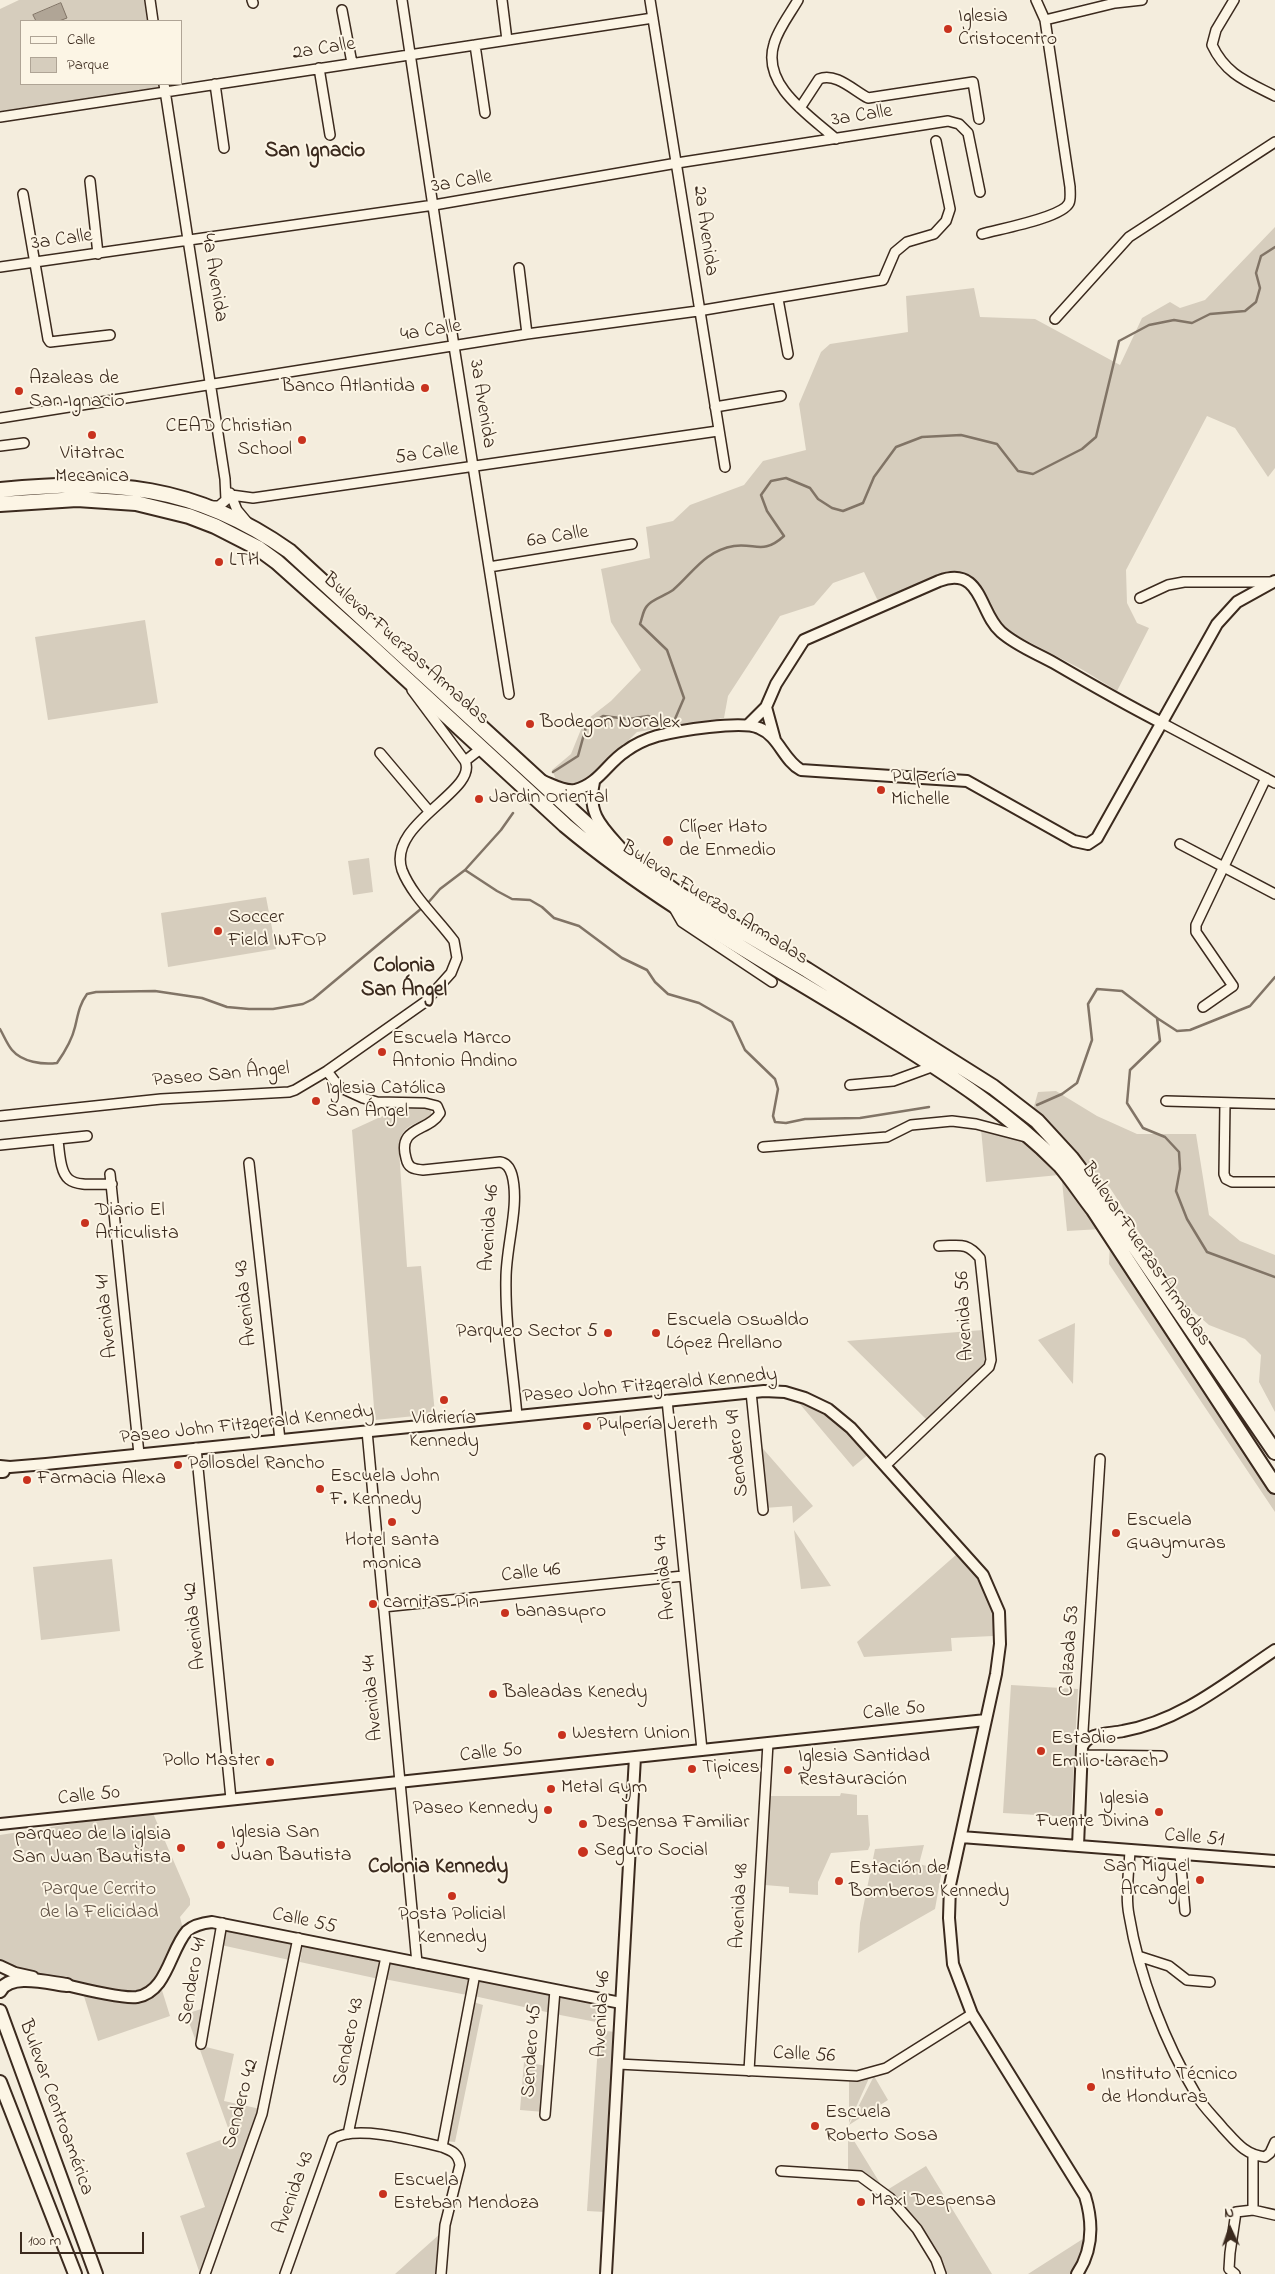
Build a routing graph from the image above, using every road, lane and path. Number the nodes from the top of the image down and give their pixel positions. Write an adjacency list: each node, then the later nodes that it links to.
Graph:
1 (150, 0): 11 (street)
2 (402, 0): 15 (street, 3a Avenida)
3 (502, 0): 13 (street)
4 (650, 0): 10 (street, 2a Avenida)
5 (798, 0): 23 (street)
6 (1036, 0): 12 (street)
7 (1142, 0): 12 (street)
8 (1234, 0): 22 (street)
9 (342, 10): 16 (street)
10 (653, 18): 13 (street, 2a Calle); 32 (street, 2a Avenida)
11 (153, 20)
12 (1045, 20): 37 (street)
13 (507, 40): 14 (street, 2a Calle)
14 (475, 45): 15 (street, 2a Calle); 24 (street)
15 (411, 54): 16 (street, 2a Calle); 36 (street, 3a Avenida)
16 (352, 64): 17 (street, 2a Calle)
17 (319, 68): 20 (street, 2a Calle); 27 (street)
18 (971, 72): 19 (street)
19 (973, 82): 23 (street); 26 (street)
20 (215, 84): 21 (street, 2a Calle); 31 (street)
21 (165, 88): 25 (street, 2a Calle); 38 (street, 4a Avenida)
22 (1275, 96)
23 (800, 108): 28 (street)
24 (485, 113)
25 (0, 118)
26 (979, 119)
27 (330, 135)
28 (836, 139): 32 (street, 3a Calle); 34 (street, 3a Calle)
29 (936, 141): 43 (street, 4a Calle)
30 (1275, 142): 45 (street)
31 (224, 148)
32 (677, 163): 36 (street, 3a Calle); 44 (street, 2a Avenida)
33 (90, 181): 39 (street)
34 (980, 192)
35 (23, 194): 40 (street)
36 (434, 205): 38 (street, 3a Calle); 48 (street, 3a Avenida)
37 (982, 234)
38 (190, 241): 39 (street, 3a Calle); 50 (street, 4a Avenida)
39 (98, 254): 40 (street, 3a Calle)
40 (35, 263): 41 (street, 3a Calle); 47 (street)
41 (0, 267)
42 (520, 268): 46 (street)
43 (778, 299): 44 (street, 4a Calle); 49 (street)
44 (698, 311): 46 (street, 4a Calle); 52 (street, 2a Avenida)
45 (1055, 319)
46 (527, 334): 48 (street, 4a Calle)
47 (110, 335)
48 (454, 346): 50 (street, 4a Calle); 57 (street, 3a Avenida)
49 (788, 354)
50 (211, 384): 53 (street, 4a Calle); 59 (street, 4a Avenida)
51 (781, 396): 52 (street)
52 (715, 407): 54 (street, 2a Avenida)
53 (0, 418)
54 (718, 431): 57 (street, 5a Calle); 58 (street, 2a Avenida)
55 (24, 443): 56 (street)
56 (0, 446)
57 (473, 466): 61 (street, 5a Calle); 68 (street, 3a Avenida)
58 (725, 468)
59 (225, 478): 61 (street, 4a Avenida); 64 (street, 4a Avenida)
60 (0, 490): 64 (highway, Bulevar Fuerzas Armadas)
61 (231, 495): 66 (street, 4a Avenida)
62 (32, 501): 63 (highway, Bulevar Fuerzas Armadas); 65 (highway); 71 (highway, Bulevar Fuerzas Armadas)
63 (0, 504)
64 (202, 505): 66 (highway, Bulevar Fuerzas Armadas)
65 (0, 510)
66 (250, 526): 80 (highway, Bulevar Fuerzas Armadas)
67 (632, 544): 68 (street, 6a Calle)
68 (490, 567): 72 (street, 3a Avenida)
69 (1273, 582): 70 (street); 75 (street)
70 (1140, 598)
71 (396, 669): 77 (highway, Bulevar Fuerzas Armadas); 79 (street)
72 (509, 694)
73 (766, 708): 74 (street); 75 (street); 76 (street)
74 (748, 724): 76 (street); 82 (street)
75 (1162, 724): 76 (street); 81 (street)
76 (775, 741)
77 (482, 747): 79 (street); 88 (highway, Bulevar Fuerzas Armadas)
78 (380, 753): 83 (street)
79 (465, 761): 83 (street, Paseo San Ángel)
80 (536, 778): 82 (street); 85 (highway, Bulevar Fuerzas Armadas)
81 (1271, 780): 86 (street)
82 (594, 782): 85 (street)
83 (429, 812): 92 (street, Paseo San Ángel)
84 (1180, 844): 86 (street)
85 (635, 863): 114 (highway, Bulevar Fuerzas Armadas)
86 (1223, 866): 87 (street); 90 (street)
87 (1275, 894)
88 (672, 906): 89 (street); 91 (highway, Bulevar Fuerzas Armadas)
89 (772, 982)
90 (1202, 1007)
91 (934, 1066): 93 (street); 99 (highway, Bulevar Fuerzas Armadas)
92 (327, 1071): 97 (street, Paseo San Ángel); 110 (street, Avenida 46)
93 (850, 1085)
94 (1166, 1102): 95 (street)
95 (1225, 1103): 96 (street); 105 (street)
96 (1275, 1104)
97 (0, 1116)
98 (87, 1136): 100 (street)
99 (1031, 1138): 102 (street); 119 (highway, Bulevar Fuerzas Armadas)
100 (58, 1139): 101 (street); 106 (street)
101 (0, 1145)
102 (763, 1147)
103 (249, 1163): 112 (street, Avenida 43)
104 (110, 1174): 106 (street, Avenida 41)
105 (1275, 1182)
106 (112, 1184): 115 (street, Avenida 41)
107 (939, 1246): 117 (street, Avenida 56)
108 (751, 1392): 109 (street, Paseo John Fitzgerald Kennedy); 117 (street, Paseo John Fitzgerald Kennedy); 120 (street, Sendero 49)
109 (667, 1400): 110 (street, Paseo John Fitzgerald Kennedy); 121 (street, Avenida 47)
110 (517, 1416): 111 (street, Paseo John Fitzgerald Kennedy)
111 (366, 1431): 112 (street, Paseo John Fitzgerald Kennedy); 122 (street, Avenida 44)
112 (280, 1440): 113 (street, Paseo John Fitzgerald Kennedy)
113 (196, 1448): 115 (street, Paseo John Fitzgerald Kennedy); 131 (street, Avenida 42)
114 (1275, 1452)
115 (139, 1454): 118 (street, Paseo John Fitzgerald Kennedy)
116 (1100, 1459): 127 (street, Calzada 53)
117 (886, 1465): 124 (street, Paseo John Fitzgerald Kennedy)
118 (3, 1469)
119 (1275, 1486)
120 (763, 1510)
121 (683, 1576): 122 (street, Calle 46); 126 (street, Avenida 47)
122 (383, 1607): 130 (street, Avenida 44)
123 (1275, 1650): 127 (street)
124 (986, 1720): 125 (street, Calle 50); 133 (street, Paseo John Fitzgerald Kennedy)
125 (768, 1743): 126 (street, Calle 50); 157 (street, Avenida 48)
126 (702, 1750): 129 (street, Calle 50)
127 (1082, 1751): 128 (street); 134 (street, Calzada 53)
128 (1162, 1756)
129 (635, 1757): 130 (street, Calle 50); 152 (street, Avenida 46)
130 (400, 1782): 131 (street, Calle 50); 143 (street, Avenida 44)
131 (231, 1800): 132 (street, Calle 50)
132 (0, 1824)
133 (961, 1837): 134 (street, Calle 51); 154 (street, Paseo John Fitzgerald Kennedy)
134 (1078, 1846): 135 (street, Calle 51)
135 (1130, 1851): 136 (street, Calle 51); 141 (street)
136 (1180, 1855): 137 (street, Calle 51); 138 (street)
137 (1275, 1861)
138 (1185, 1911)
139 (222, 1923): 140 (street, Calle 55); 149 (street, Calle 55); 155 (street, Sendero 41)
140 (298, 1938): 142 (street, Calle 55); 169 (street, Sendero 42)
141 (1138, 1956): 148 (street); 163 (street)
142 (386, 1957): 143 (street, Calle 55); 160 (street, Sendero 43)
143 (417, 1962): 146 (street, Calle 55)
144 (0, 1966): 145 (street, Calle 55)
145 (15, 1973): 147 (street, Calle 55); 149 (street, Calle 55)
146 (475, 1974): 150 (street, Calle 55); 162 (street)
147 (0, 1977)
148 (1210, 1982)
149 (67, 1985): 151 (main road)
150 (555, 1990): 152 (street, Calle 55); 159 (street, Sendero 45)
151 (0, 1991)
152 (621, 2003): 156 (street, Avenida 46)
153 (0, 2009): 168 (main road, Bulevar Centroamérica)
154 (972, 2014): 157 (street, Calle 56); 174 (street, Paseo John Fitzgerald Kennedy)
155 (201, 2044)
156 (618, 2064): 157 (street, Calle 56); 172 (street, Avenida 46)
157 (749, 2070)
158 (0, 2082): 167 (main road, Bulevar Centroamérica)
159 (545, 2115)
160 (348, 2134): 162 (street); 170 (street, Avenida 43)
161 (1275, 2142): 163 (street)
162 (442, 2147): 171 (street)
163 (1253, 2156): 165 (street)
164 (780, 2172): 173 (street)
165 (1253, 2210): 166 (street); 175 (street)
166 (1275, 2215)
167 (75, 2274)
168 (96, 2274)
169 (205, 2274)
170 (285, 2274)
171 (441, 2274)
172 (606, 2274)
173 (941, 2274)
174 (1077, 2274)
175 (1234, 2274)

